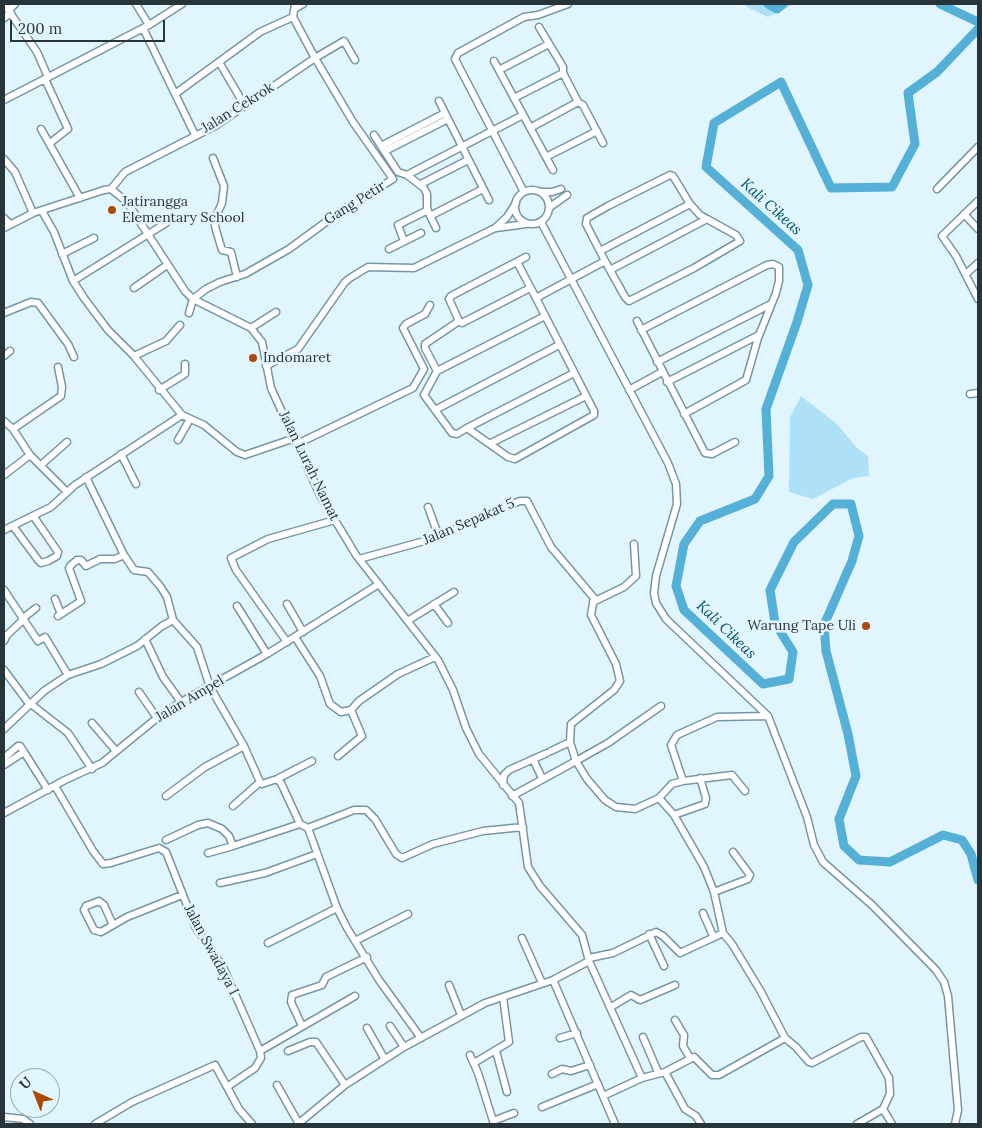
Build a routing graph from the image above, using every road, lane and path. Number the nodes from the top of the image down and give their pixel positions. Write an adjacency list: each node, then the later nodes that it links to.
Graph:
1 (4, 4): 9 (street)
2 (15, 4): 9 (street)
3 (136, 4): 12 (street)
4 (182, 4): 7 (street)
5 (303, 4): 8 (street)
6 (568, 4): 32 (street)
7 (174, 6): 12 (street)
8 (295, 6): 10 (street)
9 (10, 11): 11 (street); 21 (street)
10 (293, 17): 15 (street); 18 (street)
11 (4, 18)
12 (146, 27): 21 (street); 22 (street)
13 (539, 27): 14 (street)
14 (549, 44): 19 (street); 20 (street)
15 (315, 58): 16 (street, Jalan Cekrok); 27 (street, Jalan Cekrok); 88 (street, Gang Petir)
16 (355, 60)
17 (494, 61): 19 (street)
18 (219, 62): 22 (street); 27 (street)
19 (499, 70): 23 (street)
20 (563, 73): 23 (street); 26 (street)
21 (47, 78): 24 (street); 36 (street)
22 (175, 94): 35 (street)
23 (514, 98): 28 (street)
24 (4, 100)
25 (439, 101): 29 (street)
26 (578, 102): 30 (street); 33 (street)
27 (245, 106): 35 (street, Jalan Cekrok)
28 (523, 115): 30 (street); 32 (street)
29 (446, 116): 38 (street); 40 (street)
30 (530, 128): 41 (street)
31 (41, 129): 36 (street)
32 (491, 131): 38 (street); 52 (street)
33 (597, 131): 37 (street); 41 (street)
34 (374, 134): 40 (street)
35 (195, 135): 48 (street, Jalan Cekrok)
36 (50, 143): 55 (street)
37 (603, 143)
38 (462, 146): 44 (street); 46 (street)
39 (978, 147): 51 (street)
40 (383, 148): 46 (street)
41 (546, 157): 45 (street)
42 (213, 158): 88 (street)
43 (4, 160): 62 (street)
44 (468, 160): 47 (street); 49 (street)
45 (553, 170)
46 (407, 175): 47 (street)
47 (421, 184): 63 (street)
48 (111, 189): 55 (street); 75 (street)
49 (483, 189): 56 (street); 63 (street)
50 (561, 189): 53 (street)
51 (937, 189)
52 (524, 192): 53 (street); 58 (street)
53 (541, 192): 60 (street)
54 (566, 195): 60 (street)
55 (80, 198): 61 (street)
56 (489, 200)
57 (978, 201): 64 (street)
58 (516, 203): 69 (street); 72 (street)
59 (690, 204): 66 (street); 79 (street); 79 (street)
60 (550, 207): 67 (street)
61 (42, 211): 62 (street); 80 (street)
62 (33, 213): 70 (street)
63 (429, 213): 71 (street); 77 (street)
64 (964, 214): 73 (street); 87 (street)
65 (4, 218): 70 (street)
66 (707, 220): 86 (street); 86 (street)
67 (541, 222): 69 (street); 89 (street)
68 (166, 223): 75 (street)
69 (528, 224): 72 (street)
70 (7, 226)
71 (436, 228)
72 (495, 228): 115 (street)
73 (978, 229)
74 (421, 233): 77 (street)
75 (147, 234): 85 (street); 90 (street)
76 (94, 238): 80 (street)
77 (404, 242): 78 (street)
78 (389, 249)
79 (600, 251): 82 (street)
80 (62, 254): 90 (street)
81 (526, 257): 83 (street)
82 (606, 261): 86 (street); 89 (street)
83 (517, 262): 92 (street); 102 (street)
84 (978, 263): 87 (street)
85 (167, 265): 91 (street); 94 (street)
86 (610, 270)
87 (966, 274): 95 (street)
88 (237, 277): 94 (street, Gang Petir)
89 (570, 280): 93 (street); 122 (street)
90 (73, 281): 111 (street)
91 (134, 288)
92 (530, 288): 93 (street); 102 (street)
93 (536, 298): 101 (street)
94 (193, 299): 100 (street); 105 (street)
95 (978, 299)
96 (771, 304): 106 (street); 107 (street); 113 (street)
97 (430, 305): 134 (street)
98 (276, 312): 105 (street)
99 (4, 313): 112 (street)
100 (189, 313)
101 (545, 316): 108 (street); 117 (street)
102 (459, 321): 117 (street)
103 (637, 321): 106 (street)
104 (180, 324): 111 (street)
105 (251, 328): 115 (street, Jalan Lurah Namat)
106 (641, 330): 113 (street)
107 (759, 335): 120 (street); 127 (street)
108 (559, 345): 119 (street); 126 (street)
109 (10, 351): 110 (street)
110 (4, 356)
111 (134, 356): 121 (street)
112 (74, 357)
113 (657, 362): 118 (street)
114 (185, 364): 121 (street)
115 (266, 366): 134 (street, Jalan Lurah Namat)
116 (58, 367): 132 (street)
117 (437, 371): 126 (street)
118 (662, 372): 120 (street); 122 (street)
119 (574, 373): 125 (street); 131 (street)
120 (667, 382): 127 (street)
121 (159, 390): 128 (street)
122 (629, 390): 183 (street)
123 (978, 393): 124 (street)
124 (970, 394)
125 (586, 396): 137 (street); 137 (street)
126 (435, 410): 131 (street)
127 (684, 414): 136 (street)
128 (182, 415): 129 (street); 138 (street)
129 (190, 419): 133 (street); 134 (street)
130 (4, 421): 132 (street)
131 (467, 428): 137 (street)
132 (12, 429): 139 (street)
133 (178, 440)
134 (296, 441): 147 (street, Jalan Lurah Namat)
135 (67, 442): 140 (street)
136 (735, 442)
137 (491, 443)
138 (121, 454): 142 (street); 143 (street)
139 (30, 455): 140 (street); 141 (street)
140 (40, 465): 144 (street)
141 (4, 475)
142 (86, 478): 144 (street); 152 (street)
143 (136, 484)
144 (67, 492): 146 (street)
145 (428, 507): 150 (street)
146 (34, 517): 148 (street); 148 (street)
147 (335, 520): 153 (street, Jalan Lurah Namat); 172 (street)
148 (13, 526): 149 (street)
149 (4, 530)
150 (439, 537): 153 (street, Jalan Sepakat 5); 159 (street, Jalan Sepakat 5)
151 (634, 544): 159 (street)
152 (124, 555): 157 (street); 165 (street)
153 (359, 559): 154 (street, Jalan Lurah Namat)
154 (379, 584): 166 (street, Jalan Lurah Namat); 168 (street, Jalan Ampel)
155 (4, 590): 158 (street)
156 (454, 592): 161 (street)
157 (55, 599)
158 (6, 601): 164 (street)
159 (593, 602): 187 (street, Jalan Sepakat 5)
160 (287, 604): 168 (street)
161 (434, 604): 166 (street); 167 (street)
162 (236, 606): 173 (street)
163 (36, 608): 164 (street)
164 (23, 619): 171 (street); 176 (street)
165 (173, 620): 170 (street); 177 (street)
166 (409, 620): 174 (street, Jalan Lurah Namat)
167 (448, 623)
168 (303, 632): 169 (street, Jalan Ampel)
169 (296, 637): 172 (street, Jalan Ampel); 182 (street)
170 (145, 639): 176 (street); 179 (street)
171 (4, 641)
172 (287, 642): 173 (street, Jalan Ampel)
173 (267, 654): 177 (street, Jalan Ampel)
174 (436, 657): 182 (street); 203 (street, Jalan Lurah Namat)
175 (4, 670): 180 (street)
176 (68, 674): 180 (street)
177 (210, 687): 179 (street, Jalan Ampel); 188 (street)
178 (139, 692): 184 (street)
179 (181, 702): 184 (street, Jalan Ampel)
180 (32, 704): 186 (street); 197 (street)
181 (661, 706): 195 (street)
182 (351, 710): 191 (street)
183 (768, 716): 201 (street); 286 (street)
184 (157, 718): 189 (street, Jalan Ampel)
185 (92, 723): 189 (street)
186 (4, 729)
187 (570, 742): 193 (street); 195 (street)
188 (244, 746): 202 (street); 207 (street)
189 (116, 751): 197 (street, Jalan Ampel)
190 (24, 752): 192 (street); 196 (street); 205 (street)
191 (338, 756)
192 (4, 758)
193 (533, 759): 198 (street); 203 (street)
194 (312, 761): 200 (street)
195 (576, 761): 208 (street); 209 (street)
196 (4, 765)
197 (92, 769): 204 (street, Jalan Ampel)
198 (541, 776)
199 (700, 778): 201 (street); 206 (street); 212 (street)
200 (276, 779): 202 (street); 213 (street)
201 (683, 780): 209 (street)
202 (260, 782): 210 (street)
203 (504, 785): 208 (street, Jalan Lurah Namat)
204 (55, 786): 205 (street, Jalan Ampel); 223 (street, Jalan Swadaya I)
205 (48, 790): 211 (street, Jalan Ampel)
206 (745, 791)
207 (166, 796)
208 (512, 796): 214 (street, Jalan Lurah Namat)
209 (659, 798): 212 (street)
210 (233, 806)
211 (4, 813)
212 (674, 815): 222 (street)
213 (300, 824): 215 (street); 217 (street)
214 (523, 827): 215 (street); 235 (street, Jalan Lurah Namat)
215 (308, 828): 220 (street)
216 (166, 840): 217 (street)
217 (233, 846): 219 (street)
218 (733, 852): 222 (street)
219 (208, 853)
220 (317, 854): 221 (street); 224 (street)
221 (220, 883)
222 (714, 892): 229 (street)
223 (182, 894): 227 (street); 255 (street, Jalan Swadaya I)
224 (337, 908): 232 (street); 233 (street)
225 (703, 913): 230 (street)
226 (408, 914): 232 (street)
227 (113, 924): 227 (street)
228 (649, 934): 230 (street); 235 (street); 236 (street)
229 (723, 934): 230 (street); 253 (street)
230 (713, 936)
231 (522, 938): 238 (street)
232 (355, 941): 234 (street)
233 (268, 943)
234 (366, 957): 246 (street); 250 (street)
235 (589, 960): 237 (street); 243 (street, Jalan Lurah Namat)
236 (664, 966)
237 (553, 980): 238 (street); 249 (street)
238 (542, 983): 242 (street)
239 (675, 984): 243 (street)
240 (449, 985): 244 (street)
241 (355, 996): 246 (street)
242 (503, 997): 244 (street); 257 (street)
243 (611, 1008): 266 (street, Jalan Lurah Namat)
244 (461, 1015): 250 (street)
245 (675, 1020): 260 (street)
246 (302, 1026): 255 (street)
247 (390, 1026): 254 (street)
248 (366, 1028): 259 (street)
249 (577, 1033): 251 (street); 262 (street)
250 (421, 1038): 254 (street)
251 (560, 1038)
252 (643, 1038): 263 (street)
253 (785, 1038): 260 (street); 274 (street)
254 (404, 1047): 259 (street)
255 (260, 1051): 270 (street)
256 (288, 1051): 269 (street)
257 (496, 1051): 261 (street); 271 (street)
258 (470, 1055): 261 (street)
259 (384, 1058): 269 (street)
260 (690, 1058): 264 (street)
261 (474, 1063): 277 (street)
262 (590, 1064): 265 (street); 267 (street)
263 (658, 1072): 264 (street); 266 (street)
264 (666, 1072): 283 (street)
265 (552, 1074)
266 (642, 1078): 272 (street)
267 (598, 1084): 272 (street); 273 (street)
268 (277, 1085): 281 (street)
269 (344, 1085): 281 (street)
270 (227, 1087): 279 (street); 280 (street)
271 (507, 1092)
272 (603, 1096): 282 (street)
273 (542, 1107)
274 (883, 1109): 284 (street); 285 (street)
275 (514, 1113): 277 (street)
276 (4, 1117): 278 (street)
277 (493, 1123)
278 (30, 1124)
279 (95, 1124)
280 (252, 1124)
281 (298, 1124)
282 (614, 1124)
283 (701, 1124)
284 (857, 1124)
285 (892, 1124)
286 (955, 1124)

